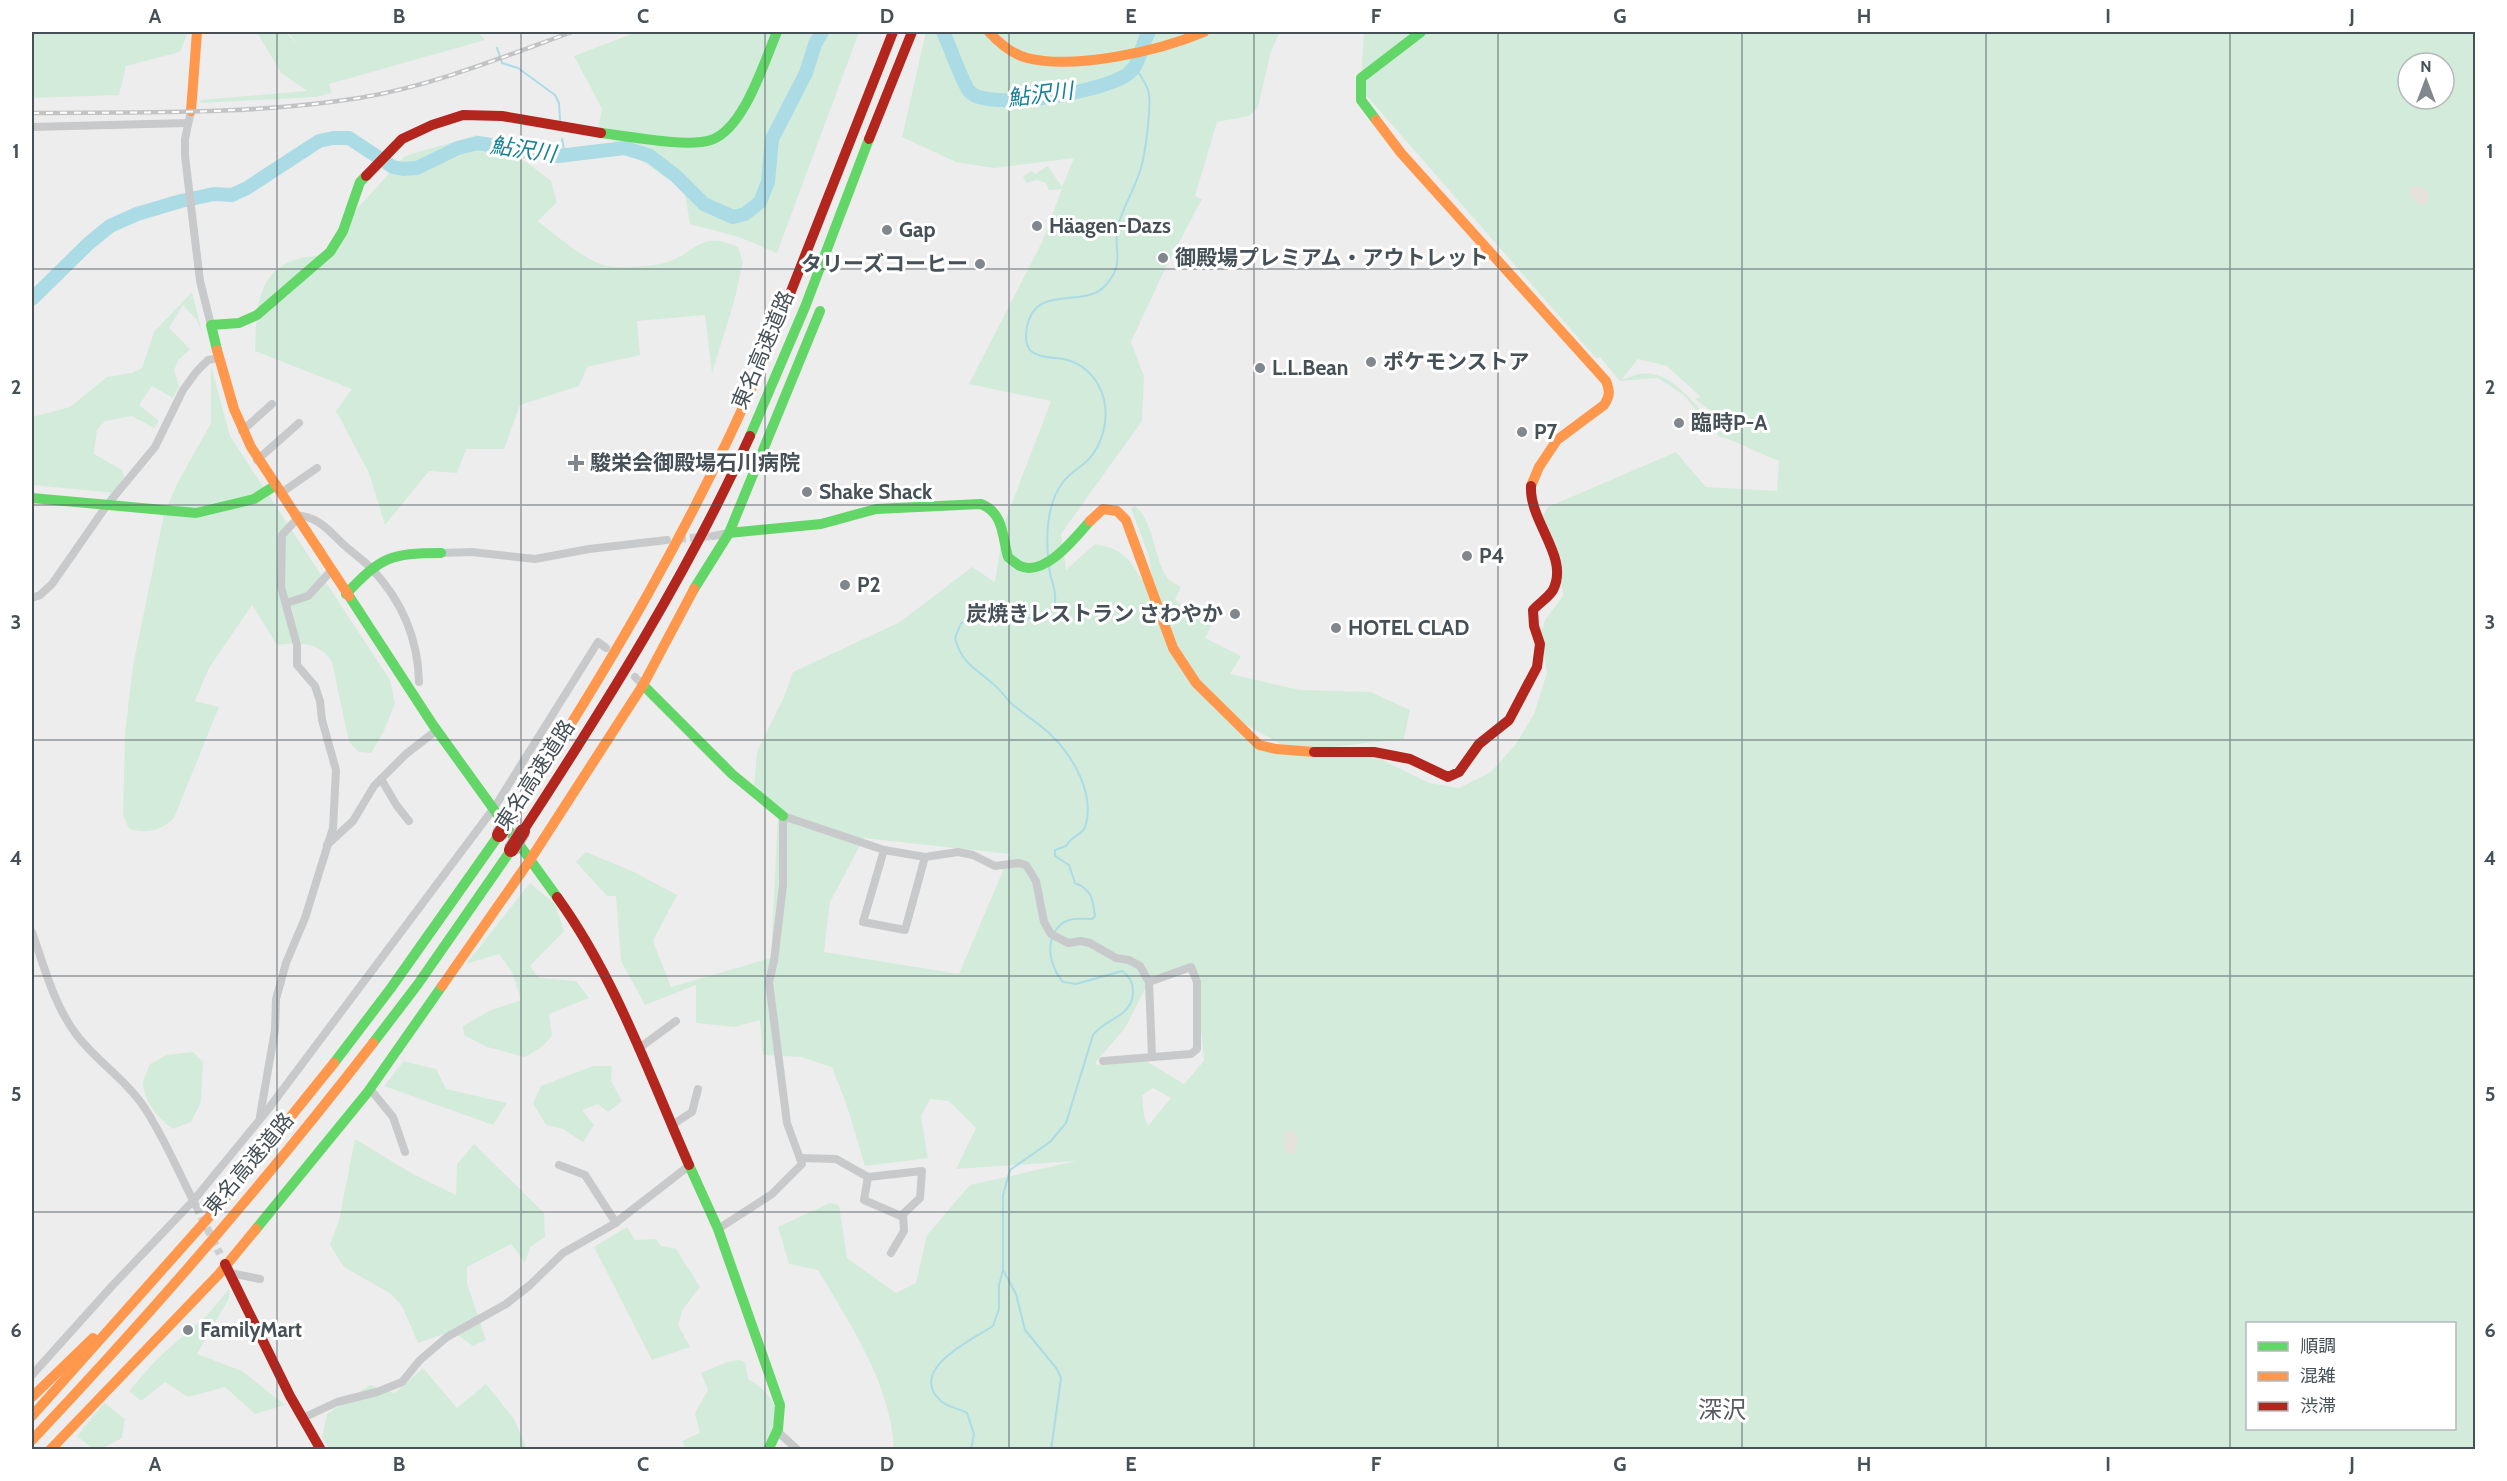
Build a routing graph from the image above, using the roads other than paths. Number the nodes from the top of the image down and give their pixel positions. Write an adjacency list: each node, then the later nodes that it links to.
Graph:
1 (197, 32): 8 (main road)
2 (777, 32): 11 (main road)
3 (893, 32): 64 (main road, 東名高速道路, bridge)
4 (913, 32): 71 (main road, 東名高速道路, bridge)
5 (989, 32): 6 (main road)
6 (1204, 32)
7 (1421, 32): 22 (main road)
8 (189, 117): 9 (street); 11 (street)
9 (32, 128)
10 (820, 311): 22 (main road)
11 (211, 325): 12 (main road)
12 (219, 358): 15 (main road); 20 (street)
13 (272, 404): 15 (street)
14 (299, 423): 16 (street)
15 (242, 431): 16 (main road)
16 (257, 460): 18 (main road)
17 (318, 468): 18 (street)
18 (278, 489): 20 (main road); 21 (main road)
19 (32, 498): 20 (main road)
20 (106, 505): 29 (street)
21 (296, 517): 26 (street); 27 (main road); 30 (street)
22 (729, 533): 23 (street); 32 (main road)
23 (712, 536)
24 (667, 540): 25 (street)
25 (441, 553): 26 (main road)
26 (371, 568): 28 (main road); 33 (street)
27 (331, 571): 28 (main road); 30 (street)
28 (346, 594): 34 (main road)
29 (32, 598)
30 (286, 603): 39 (street)
31 (606, 648): 36 (street)
32 (639, 681): 37 (main road); 42 (main road)
33 (419, 682)
34 (437, 730): 35 (street); 36 (main road)
35 (381, 779): 38 (street); 39 (street)
36 (494, 808): 42 (main road); 51 (street)
37 (783, 816): 40 (street); 54 (street)
38 (410, 821)
39 (326, 846): 51 (street)
40 (884, 850): 41 (street); 41 (street)
41 (925, 857): 44 (street)
42 (530, 860): 46 (main road); 49 (main road)
43 (32, 932): 58 (street)
44 (1149, 982): 47 (street); 47 (street)
45 (676, 1021): 46 (street)
46 (638, 1049): 52 (main road)
47 (1152, 1056): 48 (street)
48 (1104, 1061)
49 (370, 1089): 53 (street); 63 (main road)
50 (698, 1089): 52 (street)
51 (260, 1119): 58 (street)
52 (672, 1125): 55 (main road)
53 (405, 1152)
54 (800, 1158): 57 (street); 61 (street)
55 (690, 1165): 60 (street); 61 (main road)
56 (559, 1166): 60 (street)
57 (868, 1178): 59 (street); 59 (street)
58 (194, 1204): 66 (street)
59 (903, 1214): 62 (street)
60 (616, 1223): 69 (street)
61 (718, 1229): 70 (main road)
62 (891, 1252)
63 (225, 1264): 65 (street); 69 (main road); 72 (main road)
64 (168, 1266): 67 (main road); 68 (main road, 東名高速道路)
65 (260, 1279)
66 (32, 1375)
67 (32, 1397)
68 (32, 1416)
69 (303, 1418): 73 (main road)
70 (779, 1433): 74 (main road); 75 (street)
71 (32, 1441)
72 (50, 1449)
73 (321, 1449)
74 (768, 1449)
75 (798, 1449)

